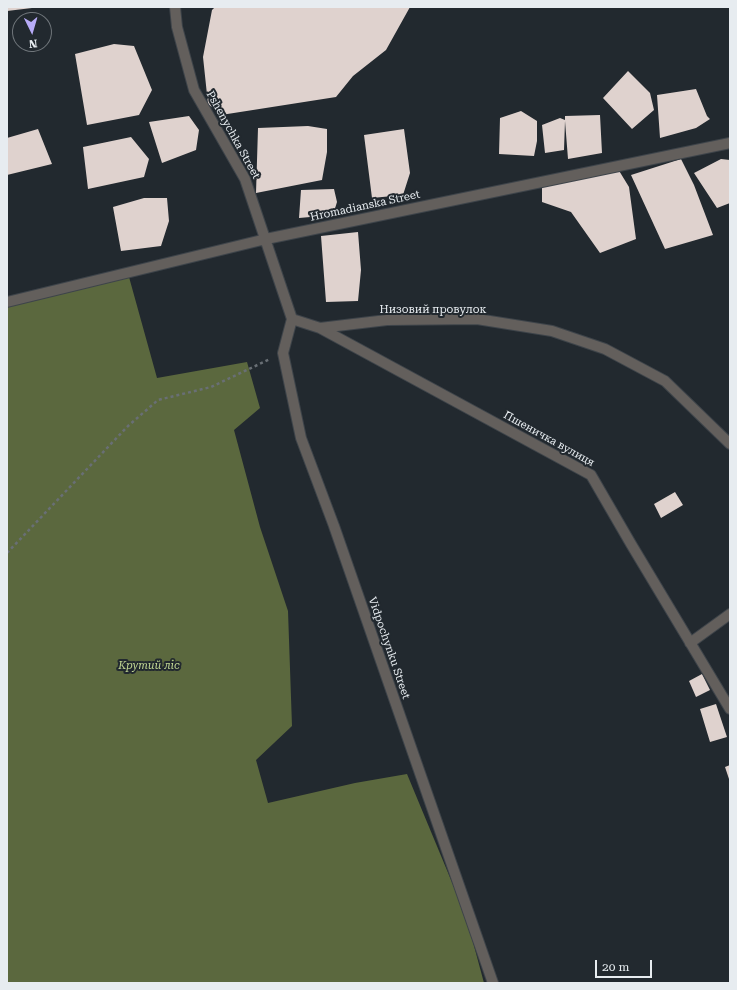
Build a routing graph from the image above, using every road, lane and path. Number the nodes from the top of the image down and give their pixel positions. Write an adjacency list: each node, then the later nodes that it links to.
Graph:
1 (175, 7): 3 (street, Pshenychka Street)
2 (730, 143): 3 (street, Hromadianska Street)
3 (266, 239): 4 (street, Hromadianska Street); 5 (street, Pshenychka Street)
4 (7, 302)
5 (292, 319): 6 (street, Низовий провулок); 7 (street, Vidpochynku Street)
6 (320, 328): 8 (street, Низовий провулок); 11 (street, Пшеничка вулиця)
7 (283, 353): 9 (path); 13 (street, Vidpochynku Street)
8 (730, 444)
9 (7, 553)
10 (730, 614): 11 (street)
11 (690, 643): 12 (street, Пшеничка вулиця)
12 (730, 709)
13 (493, 983)

